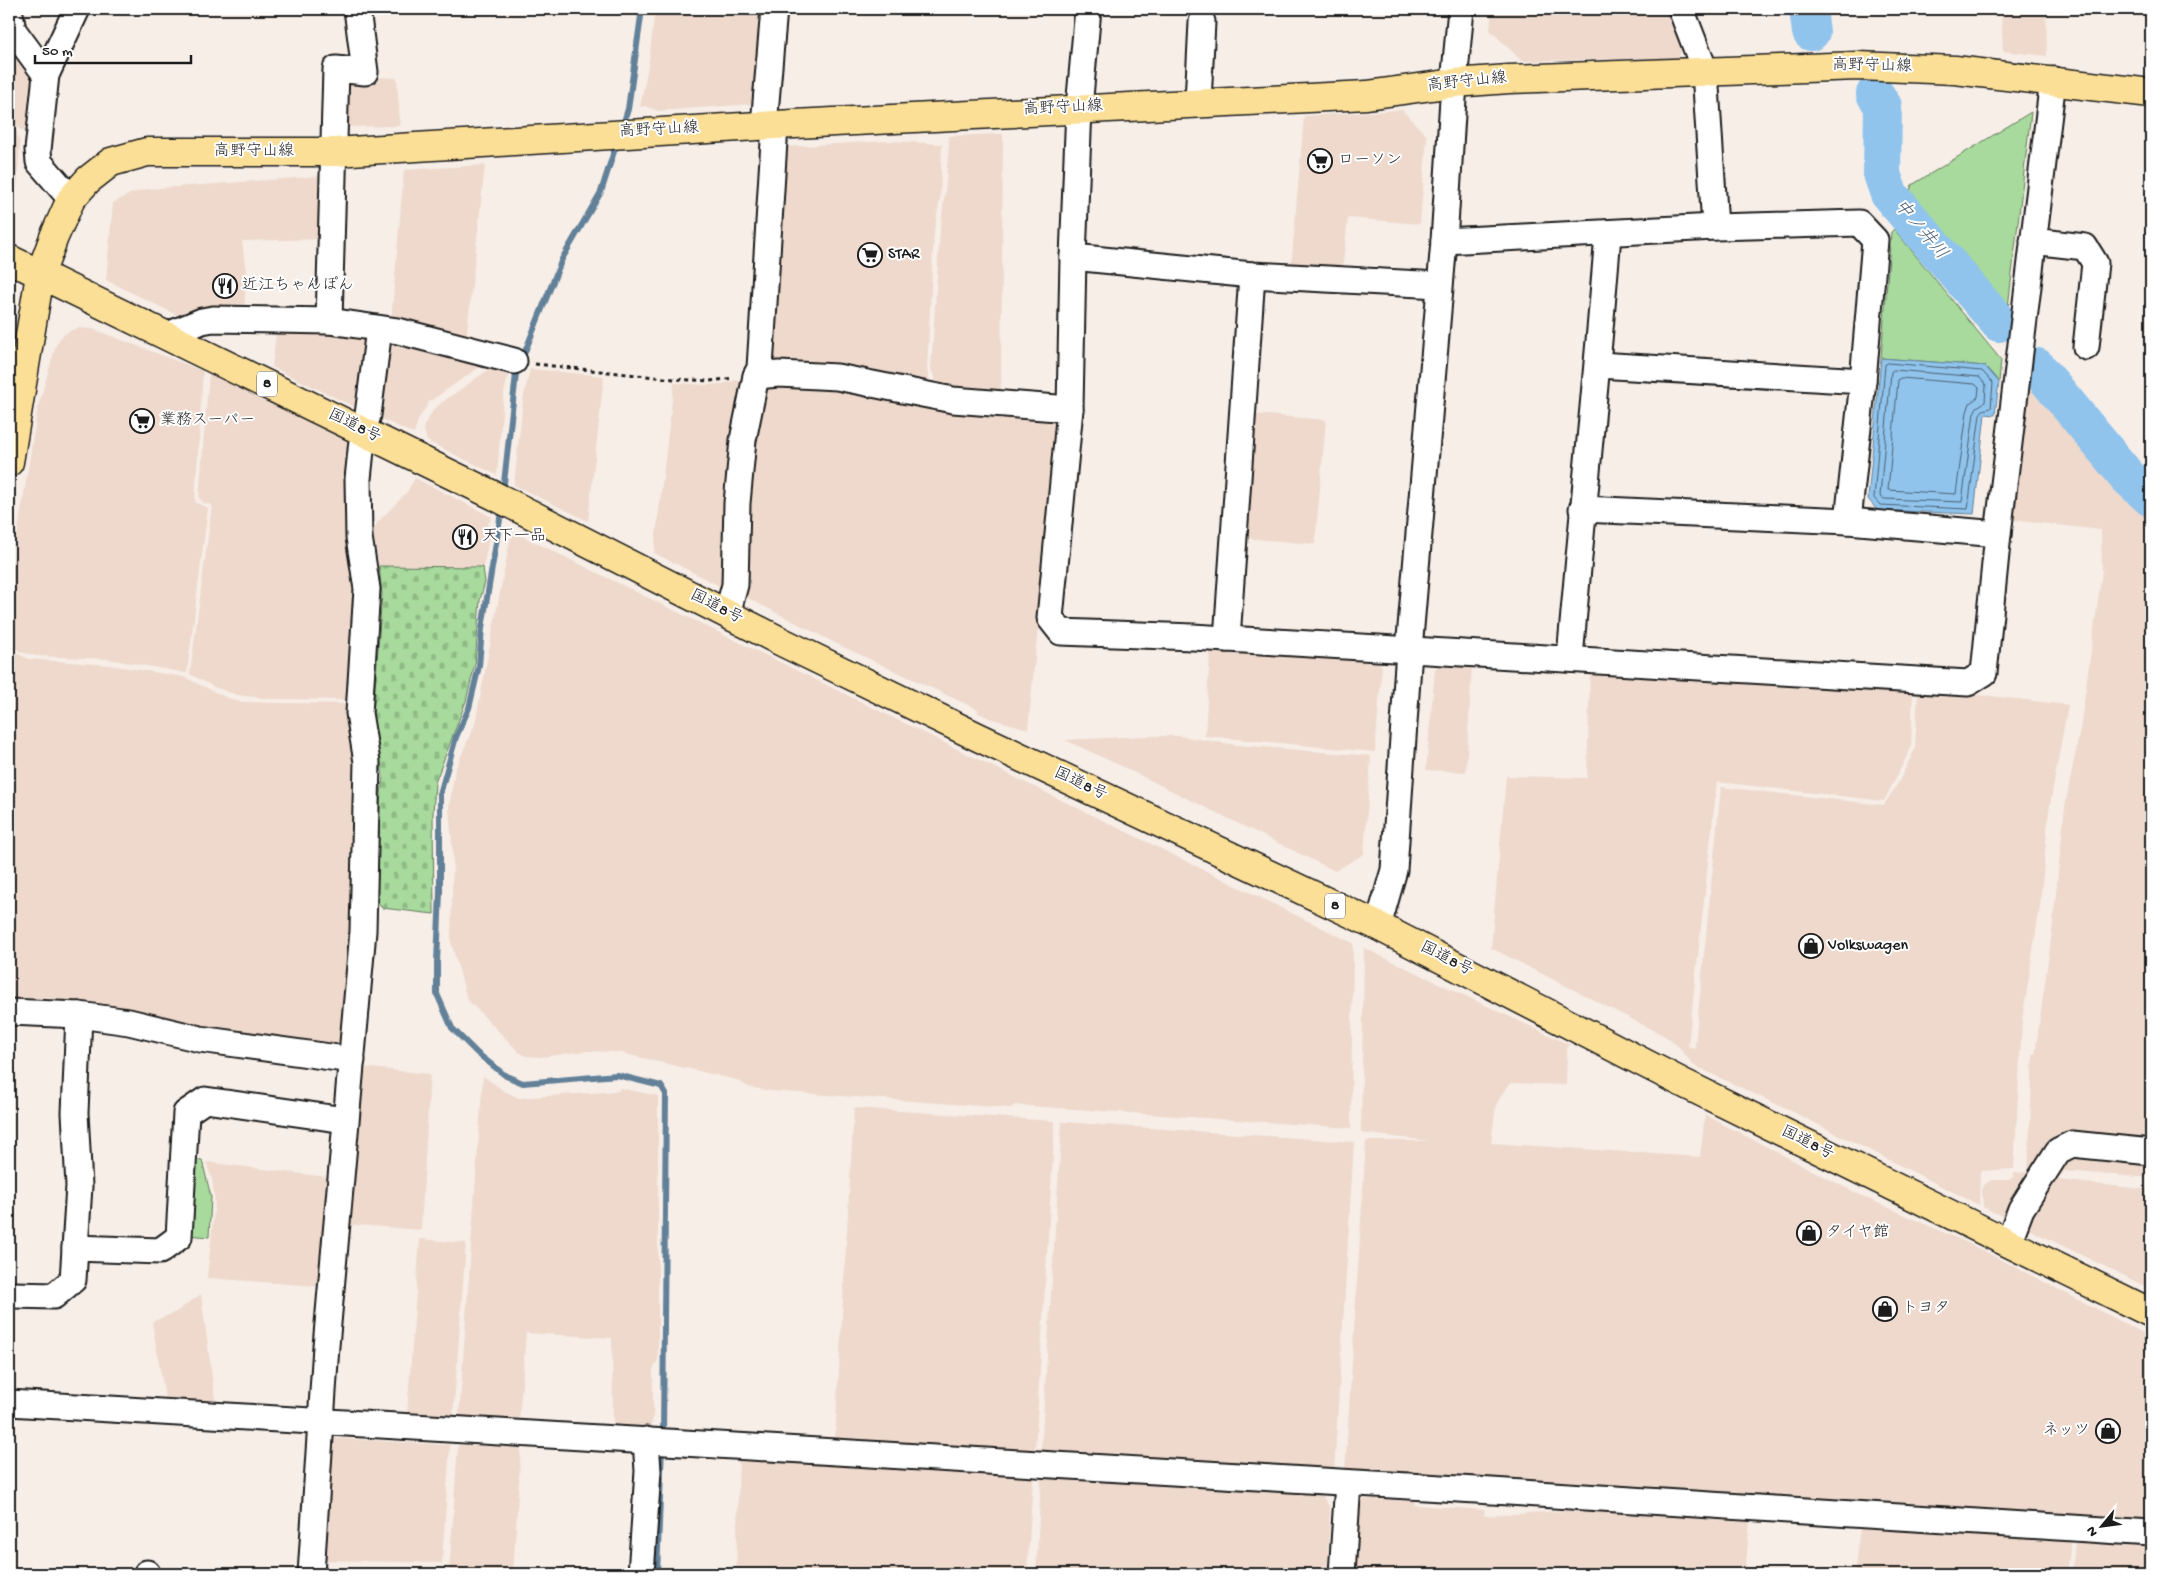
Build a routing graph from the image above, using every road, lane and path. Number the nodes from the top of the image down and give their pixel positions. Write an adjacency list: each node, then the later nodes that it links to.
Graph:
1 (9, 9): 10 (street)
2 (77, 9): 10 (street)
3 (358, 9): 17 (street)
4 (774, 9): 16 (street)
5 (1088, 9): 15 (street)
6 (1461, 9): 12 (street)
7 (1681, 9): 9 (street)
8 (1202, 22): 14 (street)
9 (1705, 71): 11 (main road, 高野守山線); 12 (main road, 高野守山線); 19 (street)
10 (46, 75): 18 (street)
11 (2053, 80): 13 (main road, 高野守山線); 22 (street)
12 (1454, 83): 14 (main road, 高野守山線); 21 (street)
13 (2151, 93)
14 (1198, 102): 15 (main road, 高野守山線)
15 (1079, 108): 16 (main road, 高野守山線); 23 (street)
16 (769, 125): 17 (main road, 高野守山線); 34 (street)
17 (334, 152): 18 (main road, 高野守山線); 28 (street)
18 (71, 199): 25 (main road, 高野守山線)
19 (1715, 227): 20 (street); 35 (street)
20 (1608, 234): 21 (street); 33 (street)
21 (1444, 241): 27 (street)
22 (2033, 241): 31 (street); 41 (street)
23 (1073, 257): 26 (street); 36 (street)
24 (9, 259): 25 (main road, 国道8号 / 8)
25 (40, 275): 30 (main road, 国道8号 / 8); 38 (main road, 高野守山線)
26 (1252, 276): 27 (street); 43 (street)
27 (1439, 285): 44 (street)
28 (329, 321): 29 (street); 30 (street)
29 (379, 329): 32 (street); 37 (street)
30 (168, 335): 37 (main road, 国道8号 / 8)
31 (2086, 347)
32 (522, 362): 34 (path)
33 (1598, 366): 35 (street); 39 (street)
34 (756, 376): 36 (street); 42 (street)
35 (1863, 381): 40 (street)
36 (1070, 409): 43 (street)
37 (363, 431): 42 (main road, 国道8号 / 8); 49 (street)
38 (9, 462)
39 (1582, 509): 40 (street); 45 (street)
40 (1848, 521): 41 (street)
41 (1998, 534): 45 (street)
42 (727, 614): 46 (main road, 国道8号 / 8)
43 (1227, 639): 44 (street)
44 (1409, 650): 45 (street); 46 (street)
45 (1570, 658)
46 (1378, 926): 52 (main road, 国道8号 / 8)
47 (9, 1012): 48 (street)
48 (79, 1015): 49 (street); 53 (street)
49 (352, 1060): 50 (street)
50 (344, 1120): 53 (street); 57 (street)
51 (2151, 1152): 52 (street)
52 (2008, 1243): 55 (main road, 国道8号 / 8)
53 (75, 1248): 54 (street)
54 (14, 1295)
55 (2151, 1314)
56 (9, 1403): 57 (street)
57 (321, 1421): 58 (street); 61 (street)
58 (656, 1441): 59 (street); 62 (street)
59 (1348, 1483): 60 (street); 63 (street)
60 (2151, 1533)
61 (311, 1574)
62 (640, 1574)
63 (1342, 1574)

